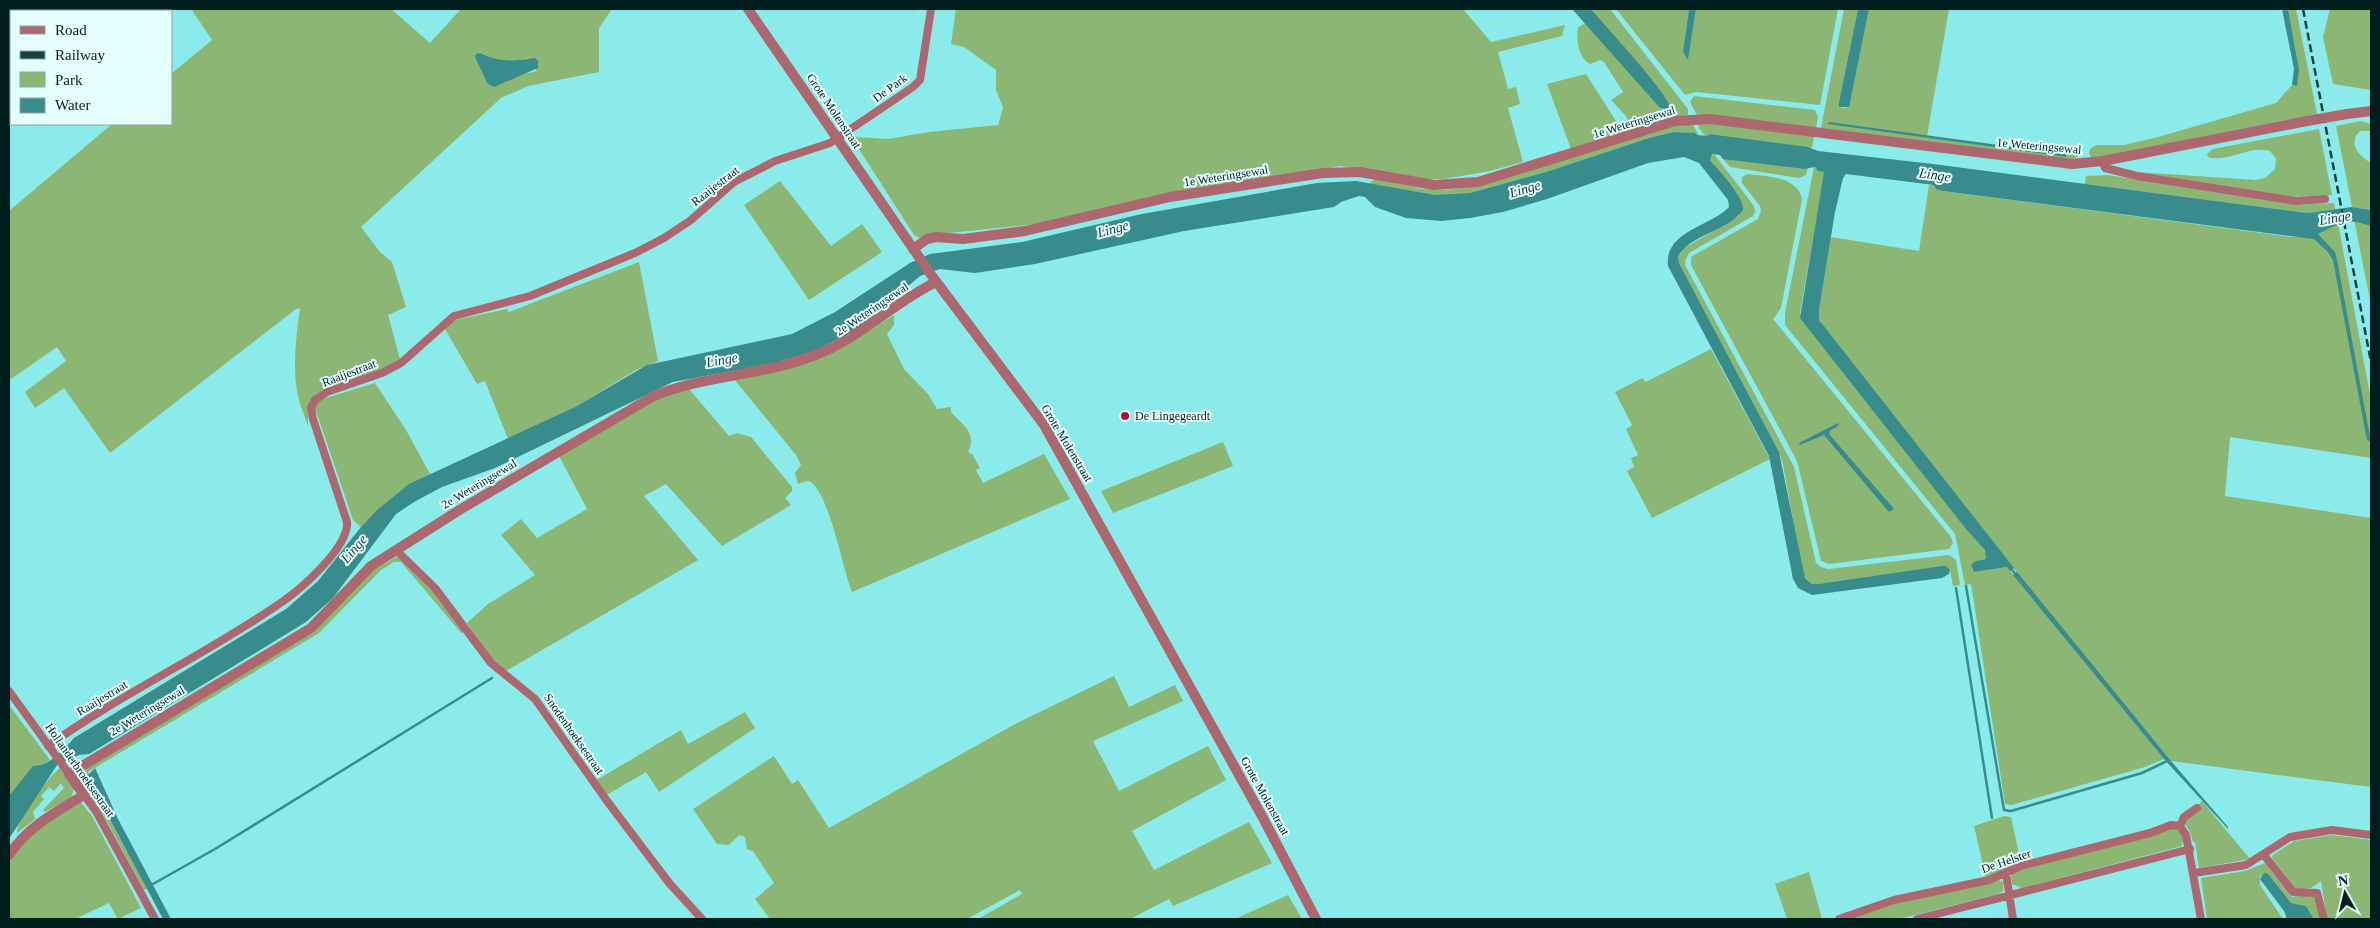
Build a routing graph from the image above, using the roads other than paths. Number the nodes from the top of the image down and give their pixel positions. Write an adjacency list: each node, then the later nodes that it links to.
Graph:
1 (748, 9): 4 (street, Grote Molenstraat)
2 (931, 9): 4 (street, De Park)
3 (2371, 111): 5 (street, 1e Weteringsewal, bridge)
4 (838, 138): 7 (street, Grote Molenstraat); 11 (street, Raaijestraat)
5 (2103, 161): 6 (street); 7 (street, 1e Weteringsewal)
6 (2326, 199)
7 (916, 252): 8 (street, Grote Molenstraat)
8 (934, 279): 9 (street, 2e Weteringsewal); 25 (street, Grote Molenstraat)
9 (397, 551): 12 (street, 2e Weteringsewal); 24 (street, Snodenhoeksestraat)
10 (9, 691): 11 (street, Hollanderbroeksestraat)
11 (48, 746): 12 (street, Hollanderbroeksestraat)
12 (69, 774): 13 (street, Hollanderbroeksestraat)
13 (84, 795): 18 (street); 23 (street, Hollanderbroeksestraat)
14 (2196, 808): 15 (street)
15 (2180, 826): 17 (street); 20 (street, De Helster)
16 (2371, 835): 19 (street)
17 (2190, 849): 21 (street); 22 (street)
18 (9, 855)
19 (2264, 855): 21 (street); 30 (street)
20 (2006, 873): 22 (street); 26 (street, De Helster)
21 (2194, 873): 29 (street)
22 (2010, 896): 27 (street); 28 (street)
23 (155, 919)
24 (702, 919)
25 (1316, 919)
26 (1839, 919)
27 (1918, 919)
28 (2013, 919)
29 (2201, 919)
30 (2324, 919)

